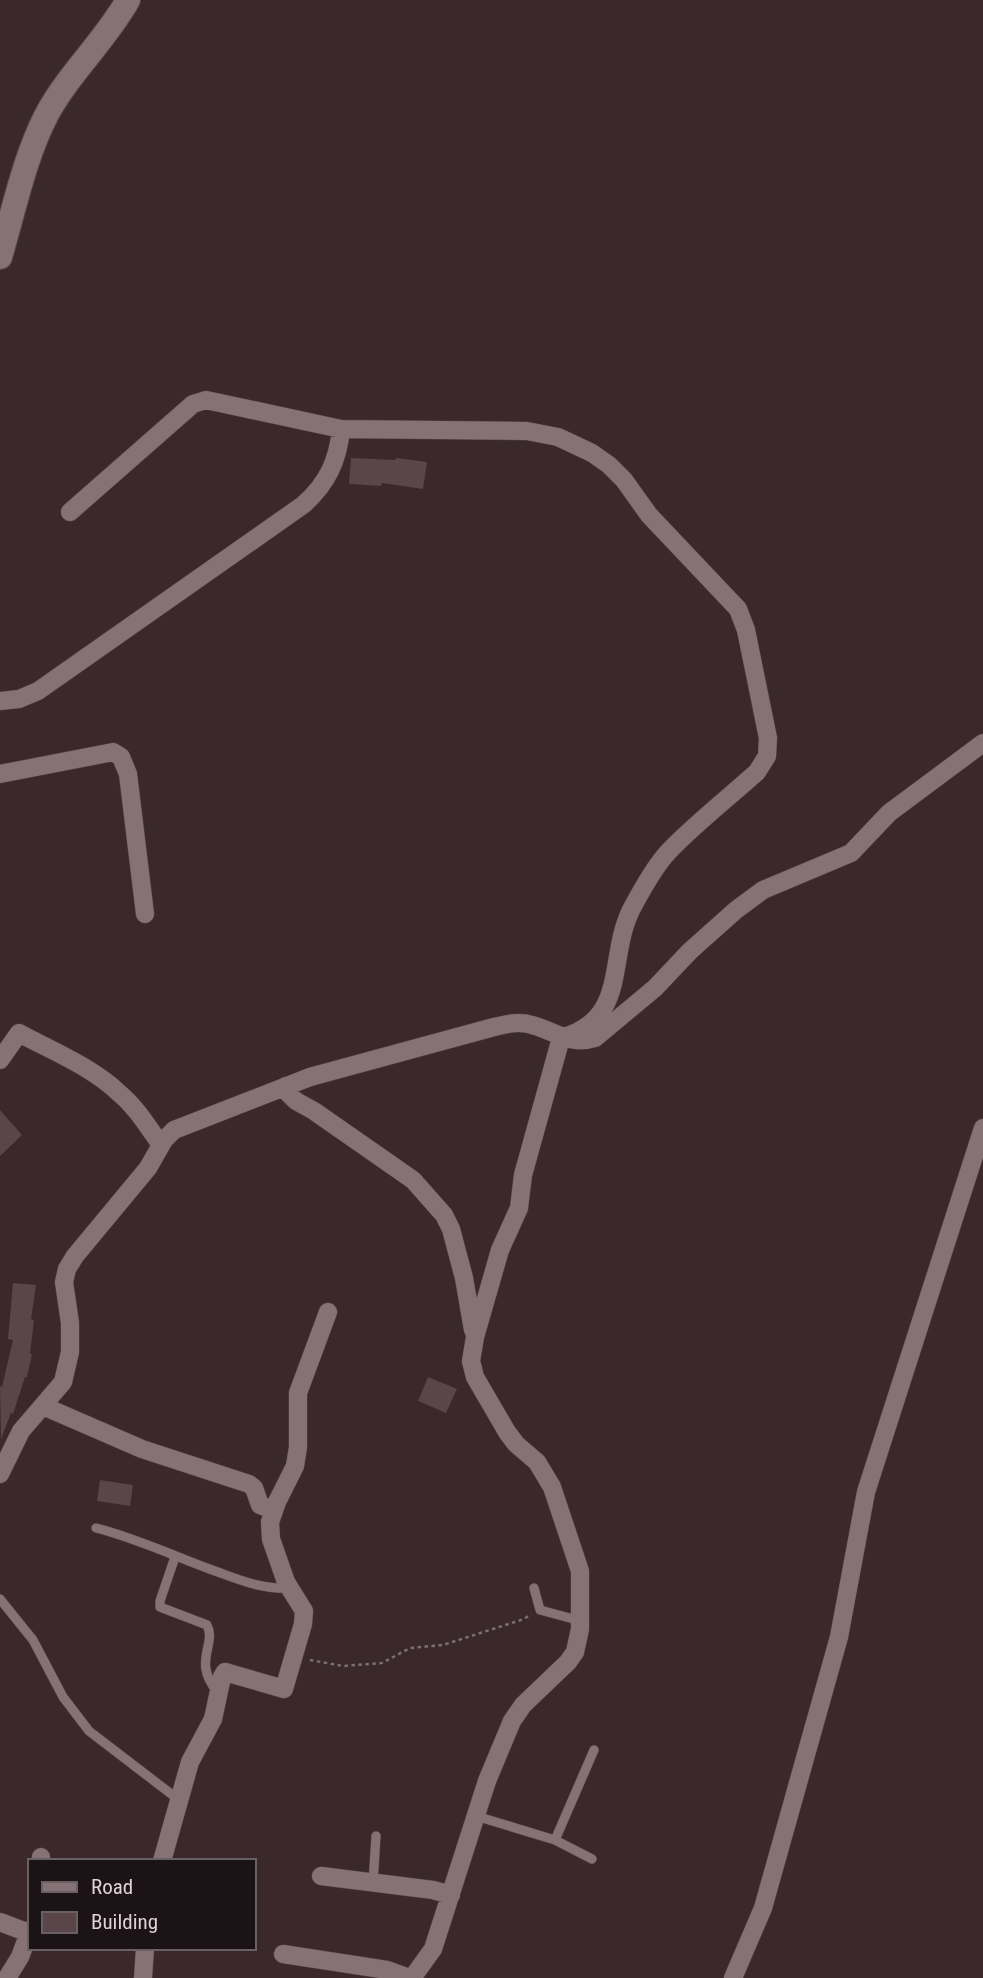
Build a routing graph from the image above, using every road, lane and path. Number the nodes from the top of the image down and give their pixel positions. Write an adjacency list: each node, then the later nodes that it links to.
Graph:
1 (128, 0): 2 (main road)
2 (0, 257)
3 (341, 429): 4 (street); 5 (street); 9 (street)
4 (70, 512)
5 (0, 701)
6 (983, 743): 9 (street)
7 (0, 774): 8 (street)
8 (145, 914)
9 (561, 1038): 11 (street); 15 (street)
10 (0, 1059): 13 (street)
11 (286, 1086): 13 (street); 15 (street)
12 (983, 1128): 46 (street)
13 (161, 1144): 16 (street)
14 (328, 1312): 18 (street)
15 (475, 1337): 25 (street)
16 (43, 1406): 17 (street); 18 (street)
17 (0, 1474)
18 (273, 1510): 21 (street)
19 (96, 1528): 20 (lane)
20 (175, 1557): 21 (lane); 27 (lane)
21 (290, 1588): 26 (street)
22 (534, 1588): 24 (lane)
23 (0, 1599): 29 (lane)
24 (540, 1610): 25 (lane); 26 (path)
25 (580, 1621): 30 (street)
26 (293, 1656): 27 (street)
27 (217, 1691): 29 (street)
28 (594, 1750): 32 (lane)
29 (179, 1800): 33 (street)
30 (476, 1816): 32 (lane); 37 (street)
31 (376, 1836): 36 (lane)
32 (555, 1840): 34 (lane)
33 (163, 1859)
34 (592, 1859)
35 (321, 1876): 36 (street)
36 (373, 1884): 37 (street)
37 (451, 1895): 45 (street)
38 (0, 1922): 39 (street)
39 (28, 1931)
40 (28, 1934): 43 (street)
41 (145, 1950): 44 (street)
42 (283, 1954): 45 (street)
43 (7, 1978)
44 (144, 1978)
45 (410, 1978)
46 (733, 1978)

